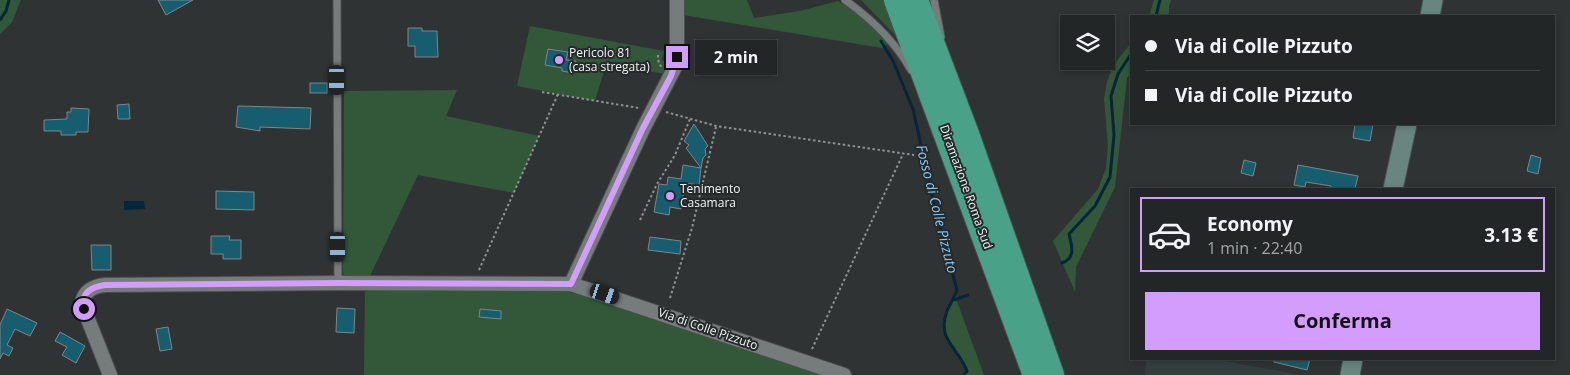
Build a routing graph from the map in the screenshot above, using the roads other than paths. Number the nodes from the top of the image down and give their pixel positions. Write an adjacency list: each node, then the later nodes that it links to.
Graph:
1 (337, 0): 14 (lane)
2 (677, 0): 15 (street)
3 (845, 0): 9 (lane)
4 (896, 0): 12 (highway, Diramazione Roma Sud)
5 (916, 0): 12 (highway, Diramazione Roma Sud)
6 (934, 0): 12 (lane)
7 (1433, 0): 8 (street)
8 (1430, 15)
9 (914, 76)
10 (918, 84): 12 (lane)
11 (1407, 125): 13 (street)
12 (958, 139): 19 (highway, Diramazione Roma Sud); 20 (highway, Diramazione Roma Sud)
13 (1393, 188)
14 (338, 283): 15 (street, Via di Colle Pizzuto); 17 (street, Via di Colle Pizzuto)
15 (571, 284): 18 (street, Via di Colle Pizzuto)
16 (1354, 360): 21 (street)
17 (110, 375)
18 (844, 375)
19 (1035, 375)
20 (1052, 375)
21 (1350, 375)

